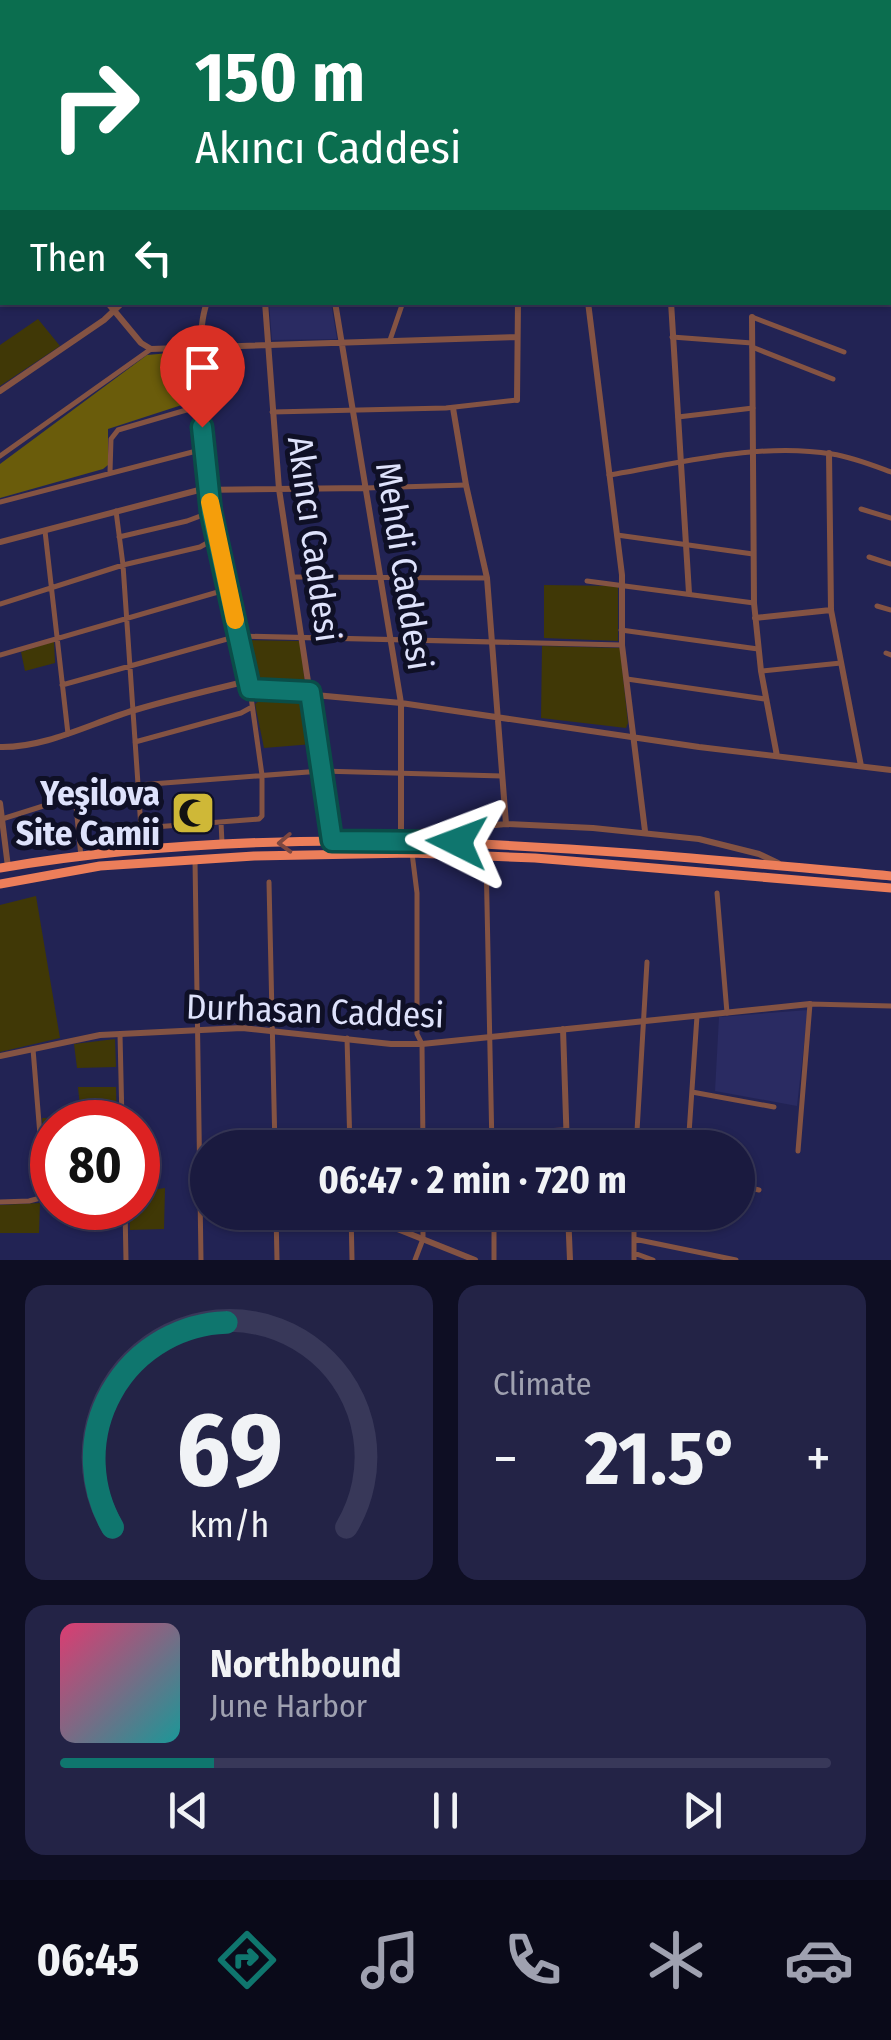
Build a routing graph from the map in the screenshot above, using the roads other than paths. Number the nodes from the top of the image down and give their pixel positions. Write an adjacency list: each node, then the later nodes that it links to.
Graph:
1 (109, 305): 10 (street)
2 (120, 305): 10 (street)
3 (207, 305): 18 (street)
4 (265, 305): 16 (street, Akıncı Caddesi)
5 (335, 305): 14 (street, Mehdi Caddesi)
6 (401, 305): 15 (street)
7 (518, 305): 13 (street)
8 (588, 305): 37 (street)
9 (671, 305): 12 (street)
10 (114, 311): 19 (street); 22 (street)
11 (752, 317): 17 (street); 20 (street)
12 (672, 336): 17 (street); 29 (street)
13 (517, 337): 15 (street); 23 (street)
14 (341, 340): 15 (street); 16 (street); 25 (street, Mehdi Caddesi)
15 (390, 340)
16 (268, 343): 18 (street); 28 (street, Akıncı Caddesi)
17 (752, 345): 21 (street); 27 (street)
18 (201, 346): 19 (street); 24 (street)
19 (151, 349): 33 (street)
20 (844, 352)
21 (833, 379)
22 (0, 391)
23 (517, 400): 26 (street)
24 (200, 406): 30 (street); 35 (street)
25 (354, 408): 26 (street); 28 (street); 39 (street, Mehdi Caddesi)
26 (453, 408): 38 (street)
27 (753, 408): 29 (street); 31 (street)
28 (272, 412): 41 (street, Akıncı Caddesi)
29 (678, 418): 34 (street)
30 (204, 449): 35 (street); 40 (street)
31 (753, 452): 32 (street); 34 (street); 53 (street)
32 (829, 453): 36 (street); 68 (street)
33 (0, 456)
34 (682, 463): 37 (street); 52 (street)
35 (110, 472): 42 (street)
36 (891, 472)
37 (609, 475): 48 (street)
38 (466, 485): 39 (street); 58 (street)
39 (365, 488): 41 (street); 59 (street, Mehdi Caddesi)
40 (208, 489): 41 (street); 44 (street); 45 (street)
41 (279, 489): 57 (street, Akıncı Caddesi)
42 (0, 502)
43 (861, 509): 46 (street)
44 (116, 512): 47 (street); 49 (street)
45 (211, 512): 49 (street); 50 (street)
46 (891, 518)
47 (45, 532): 51 (street); 62 (street)
48 (618, 535): 52 (street); 61 (street)
49 (119, 536): 56 (street)
50 (216, 537): 56 (street); 63 (street)
51 (0, 542)
52 (687, 545): 53 (street); 64 (street)
53 (754, 554): 65 (street)
54 (869, 556): 55 (street)
55 (891, 564)
56 (123, 566): 62 (street); 70 (street)
57 (293, 577): 59 (street); 75 (street, Akıncı Caddesi)
58 (487, 578): 59 (street); 77 (street)
59 (381, 580): 76 (street, Mehdi Caddesi)
60 (587, 581): 61 (street)
61 (622, 584): 64 (street); 72 (street)
62 (52, 588): 66 (street); 74 (street)
63 (228, 590): 70 (street); 73 (street)
64 (689, 594): 65 (street)
65 (754, 603): 71 (street)
66 (0, 604)
67 (877, 606): 69 (street)
68 (831, 610): 71 (street); 81 (street)
69 (891, 610)
70 (126, 617): 74 (street); 82 (street)
71 (755, 618): 79 (street)
72 (621, 630): 78 (street); 79 (street)
73 (238, 636): 75 (street); 82 (street); 86 (street)
74 (57, 637): 80 (street); 85 (street)
75 (303, 638): 76 (street); 87 (street, Akıncı Caddesi)
76 (391, 640): 77 (street); 89 (street, Mehdi Caddesi)
77 (494, 642): 78 (street); 92 (street)
78 (622, 645): 84 (street)
79 (758, 649): 83 (street)
80 (0, 655)
81 (842, 663): 83 (street); 98 (street)
82 (130, 664): 85 (street); 91 (street)
83 (761, 671): 88 (street)
84 (627, 679): 88 (street); 94 (street)
85 (62, 685): 93 (street)
86 (249, 685): 87 (street); 90 (street); 91 (street)
87 (310, 692): 89 (street); 100 (street, Akıncı Caddesi)
88 (766, 699): 97 (street)
89 (401, 703): 92 (street); 101 (street, Mehdi Caddesi)
90 (252, 706): 95 (street); 102 (street)
91 (133, 710): 93 (street); 95 (street)
92 (498, 716): 94 (street); 103 (street)
93 (68, 734): 96 (street)
94 (635, 735): 97 (street); 111 (street)
95 (135, 742): 105 (street)
96 (0, 748)
97 (777, 756): 98 (street)
98 (861, 766): 99 (street)
99 (891, 770)
100 (321, 772): 101 (street); 102 (street); 113 (street, Akıncı Caddesi)
101 (402, 772): 103 (street); 112 (street, Mehdi Caddesi)
102 (262, 775): 105 (street); 109 (street)
103 (502, 776): 110 (street)
104 (104, 784): 106 (street)
105 (138, 785): 109 (street)
106 (74, 796): 108 (street); 117 (street)
107 (0, 804): 108 (street)
108 (2, 819): 119 (street)
109 (221, 822): 114 (street)
110 (506, 824): 111 (street); 112 (street)
111 (645, 832): 120 (street)
112 (401, 839): 113 (highway); 120 (highway)
113 (332, 841): 114 (highway, one-way to 114)
114 (222, 846): 117 (highway)
115 (412, 853): 116 (highway); 118 (highway); 139 (street)
116 (486, 856): 122 (highway); 137 (street)
117 (81, 857): 119 (highway)
118 (196, 860): 124 (highway); 135 (street)
119 (4, 868)
120 (788, 868): 122 (highway)
121 (891, 874): 122 (highway)
122 (870, 880): 125 (highway)
123 (269, 882): 133 (street)
124 (0, 884)
125 (891, 891)
126 (717, 893): 130 (street)
127 (646, 962): 132 (street)
128 (810, 1004): 129 (street); 130 (street, Durhasan Caddesi); 154 (street)
129 (891, 1006)
130 (727, 1013): 131 (street, Durhasan Caddesi)
131 (696, 1016): 132 (street, Durhasan Caddesi); 142 (street)
132 (644, 1021): 134 (street, Durhasan Caddesi); 152 (street)
133 (274, 1029): 135 (street, Durhasan Caddesi); 138 (street, Durhasan Caddesi); 147 (street)
134 (564, 1029): 137 (street, Durhasan Caddesi); 151 (street)
135 (198, 1031): 136 (street, Durhasan Caddesi); 146 (street)
136 (120, 1034): 140 (street, Durhasan Caddesi); 144 (street)
137 (491, 1036): 139 (street, Durhasan Caddesi); 150 (street)
138 (347, 1038): 139 (street, Durhasan Caddesi); 148 (street)
139 (422, 1044): 149 (street)
140 (33, 1049): 141 (street, Durhasan Caddesi); 143 (street)
141 (0, 1056)
142 (692, 1092): 145 (street); 153 (street)
143 (37, 1100)
144 (122, 1100)
145 (774, 1107)
146 (202, 1130)
147 (275, 1130)
148 (350, 1130)
149 (424, 1130)
150 (492, 1130)
151 (566, 1130)
152 (637, 1130)
153 (689, 1130)
154 (798, 1150)
155 (755, 1189): 156 (street)
156 (759, 1190)
157 (30, 1200): 158 (street)
158 (0, 1202)
159 (125, 1230): 172 (street)
160 (203, 1230): 173 (street)
161 (276, 1230): 174 (street)
162 (353, 1230): 171 (street)
163 (400, 1230): 168 (street)
164 (424, 1230): 168 (street)
165 (494, 1230): 177 (street)
166 (569, 1230): 178 (street)
167 (634, 1230): 169 (street)
168 (424, 1239): 175 (street); 176 (street)
169 (634, 1239): 170 (street); 180 (street)
170 (634, 1257): 179 (street)
171 (352, 1259)
172 (126, 1260)
173 (202, 1260)
174 (277, 1260)
175 (415, 1260)
176 (475, 1260)
177 (494, 1260)
178 (570, 1260)
179 (653, 1260)
180 (736, 1260)

